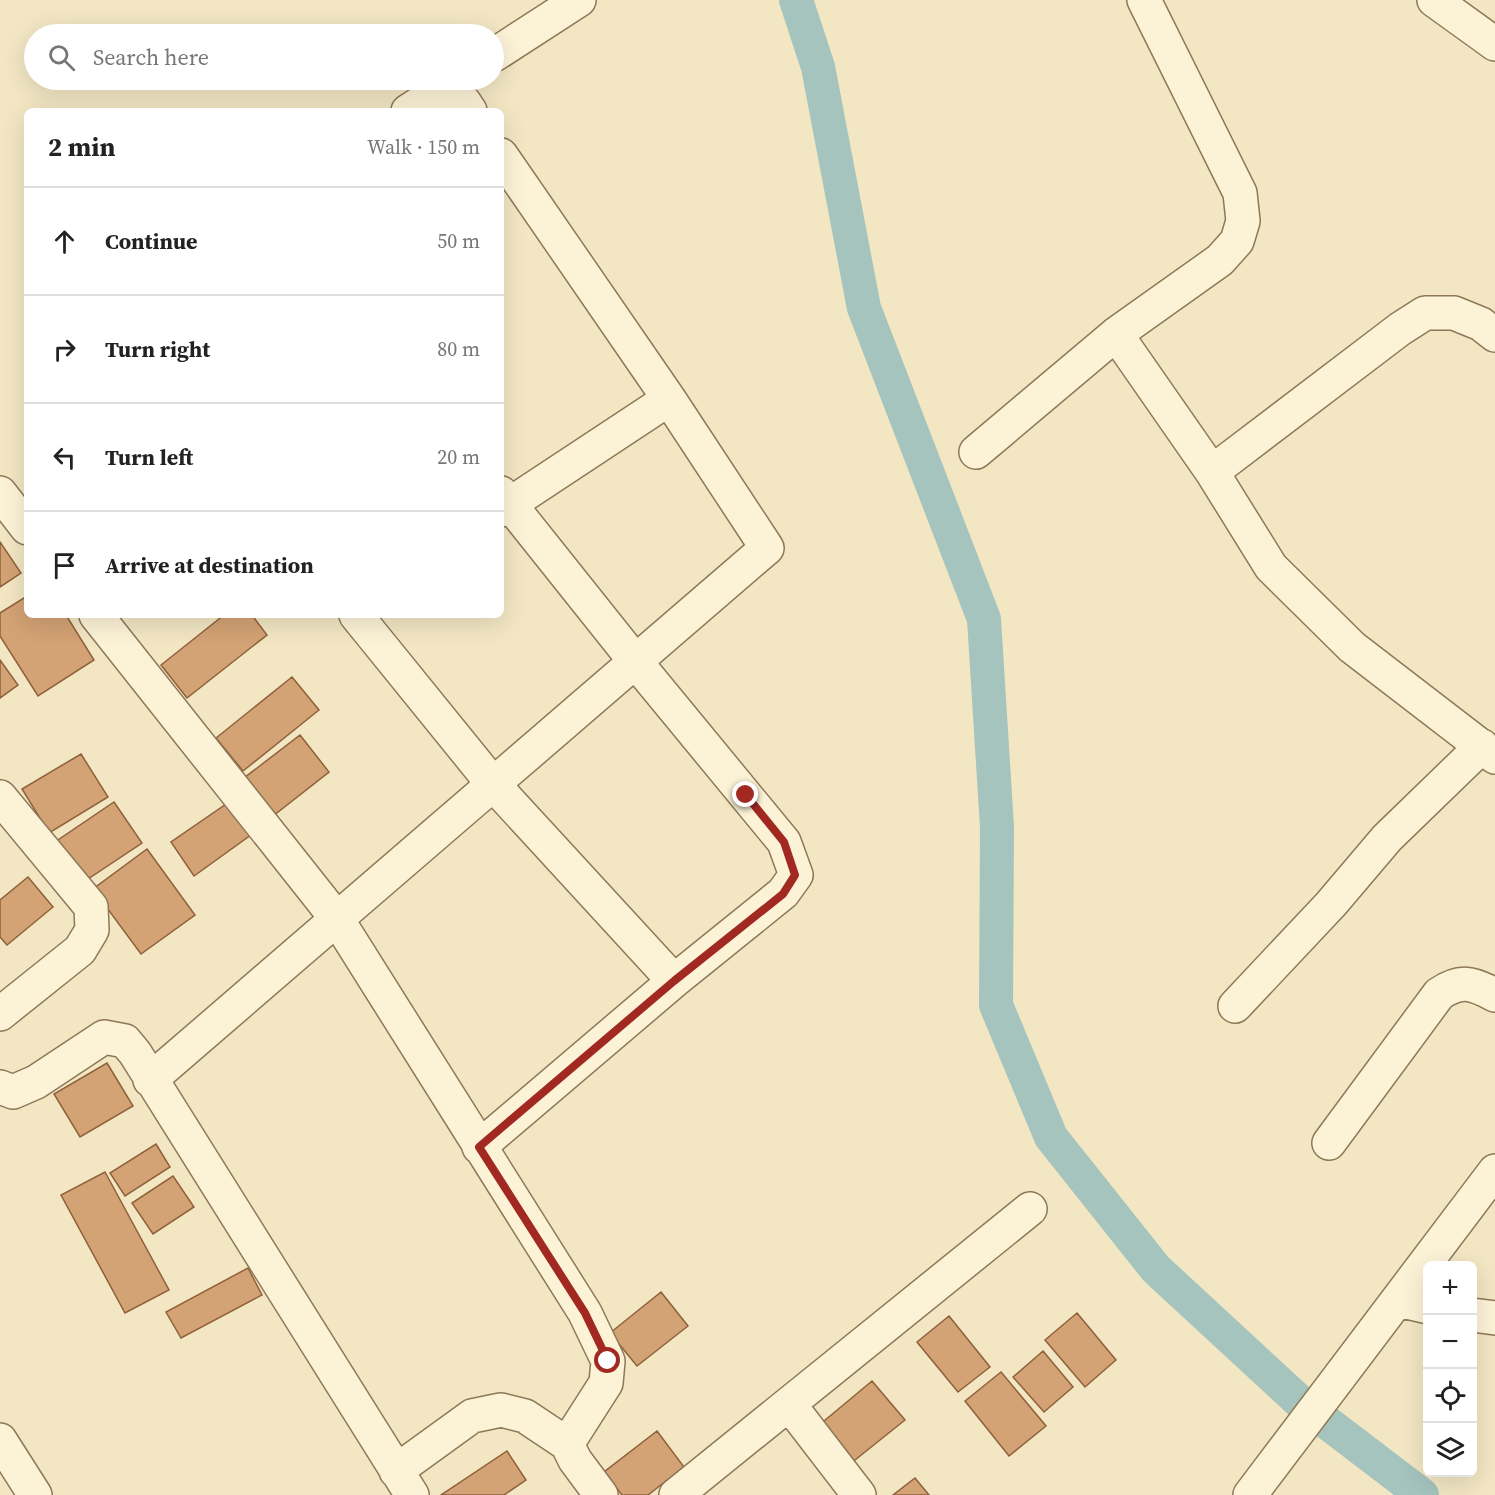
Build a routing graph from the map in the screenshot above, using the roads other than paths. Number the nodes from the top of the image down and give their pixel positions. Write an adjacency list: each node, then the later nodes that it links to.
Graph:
1 (579, 0): 5 (street)
2 (1434, 0): 4 (street)
3 (1149, 2): 11 (street)
4 (1495, 44)
5 (504, 49)
6 (440, 90): 8 (street)
7 (453, 90): 9 (street)
8 (413, 108)
9 (468, 108)
10 (504, 159): 13 (street)
11 (1116, 334): 14 (street); 15 (street)
12 (1495, 335): 15 (street)
13 (669, 399): 17 (street); 21 (street)
14 (976, 452)
15 (1212, 472): 22 (street)
16 (0, 494): 18 (street)
17 (504, 502): 21 (street)
18 (24, 524)
19 (98, 618): 25 (street)
20 (358, 618): 23 (street)
21 (634, 661): 23 (street); 26 (street)
22 (1488, 752): 28 (street)
23 (493, 783): 25 (street); 26 (street)
24 (0, 797): 29 (street)
25 (337, 919): 30 (street); 33 (street)
26 (674, 981): 33 (street)
27 (1495, 995): 32 (street)
28 (1235, 1006)
29 (0, 1014)
30 (150, 1080): 31 (street); 42 (street)
31 (0, 1087)
32 (1329, 1143)
33 (479, 1147): 41 (street)
34 (1495, 1171): 36 (street)
35 (1030, 1209): 39 (street)
36 (1413, 1304): 47 (street)
37 (1477, 1316): 38 (street)
38 (1495, 1318)
39 (789, 1404): 45 (street); 46 (street)
40 (0, 1440): 43 (street)
41 (567, 1444): 42 (street); 44 (street)
42 (404, 1483)
43 (35, 1495)
44 (601, 1495)
45 (676, 1495)
46 (859, 1495)
47 (1250, 1495)

